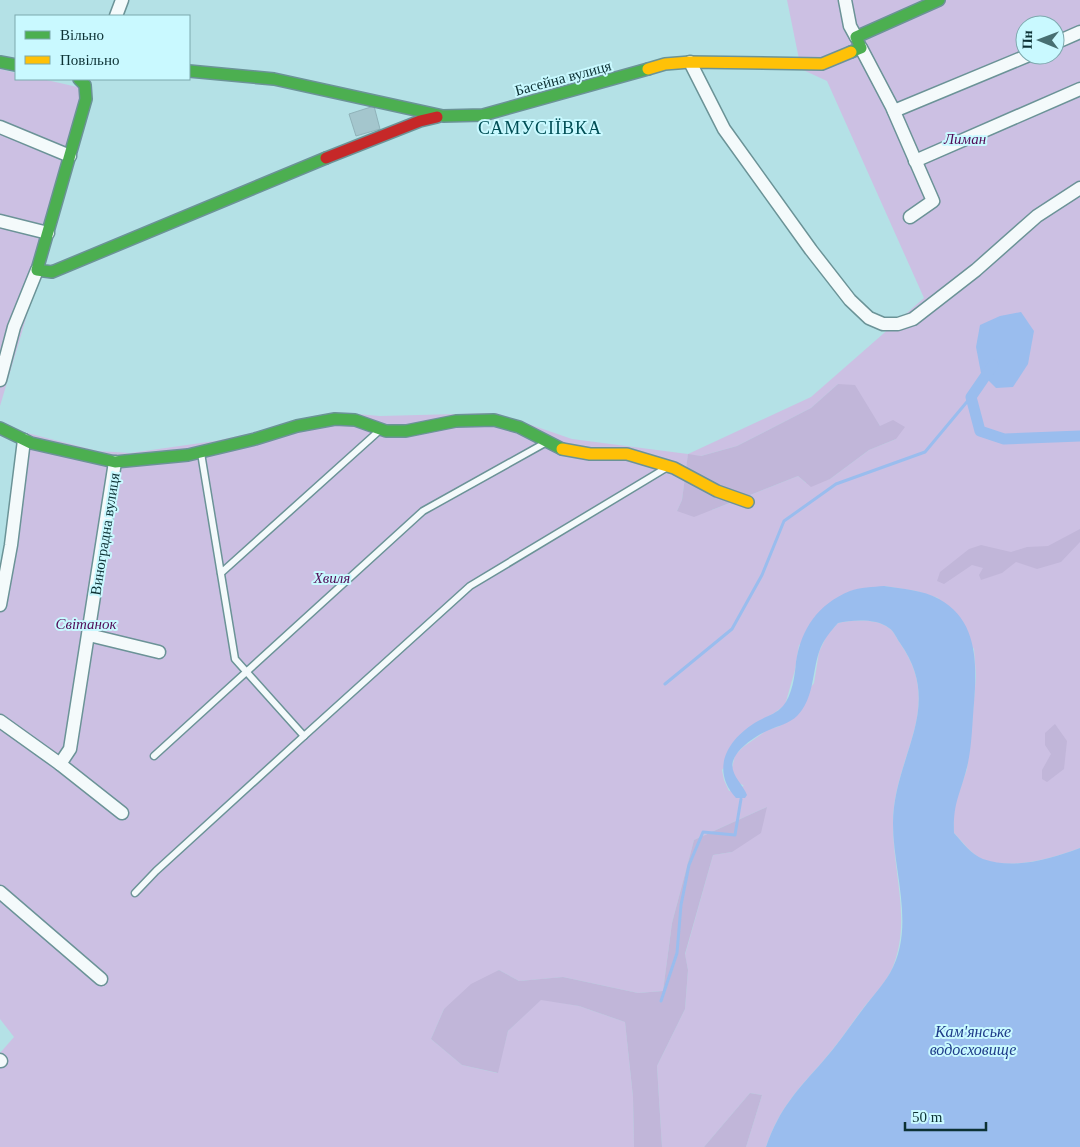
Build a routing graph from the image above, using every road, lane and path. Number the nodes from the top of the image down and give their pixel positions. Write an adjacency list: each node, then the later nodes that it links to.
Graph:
1 (122, 0): 4 (street)
2 (845, 0): 7 (street)
3 (939, 0): 7 (street, Басейна вулиця)
4 (116, 15)
5 (1080, 32): 6 (street)
6 (1065, 39)
7 (858, 42): 10 (street, Басейна вулиця); 15 (street)
8 (1015, 61): 15 (street)
9 (0, 62): 11 (street)
10 (690, 62): 16 (street, Басейна вулиця); 20 (street)
11 (15, 65)
12 (190, 71): 16 (street)
13 (80, 80): 18 (street)
14 (1080, 89): 19 (street)
15 (894, 111): 19 (street)
16 (443, 116): 24 (street)
17 (0, 127): 18 (street)
18 (70, 156): 23 (street)
19 (915, 161): 21 (street)
20 (1080, 188)
21 (910, 217)
22 (0, 221): 23 (street)
23 (48, 233): 24 (street)
24 (37, 270): 26 (street)
25 (0, 328): 26 (street)
26 (12, 335): 27 (street)
27 (0, 380)
28 (0, 428): 30 (street)
29 (382, 429): 31 (street); 32 (street); 36 (lane)
30 (24, 440): 33 (street); 37 (street)
31 (547, 442): 34 (street); 40 (lane)
32 (201, 452): 33 (street); 36 (lane)
33 (115, 462): 38 (street, Виноградна вулиця)
34 (670, 466): 35 (street); 42 (lane)
35 (748, 502)
36 (220, 573): 40 (lane)
37 (0, 605)
38 (89, 635): 39 (street); 44 (street, Виноградна вулиця)
39 (159, 652)
40 (246, 672): 42 (lane); 43 (lane)
41 (0, 721): 44 (street)
42 (304, 736): 47 (lane)
43 (154, 756)
44 (60, 764): 45 (street)
45 (122, 813)
46 (0, 892): 48 (street)
47 (135, 893)
48 (101, 979)

